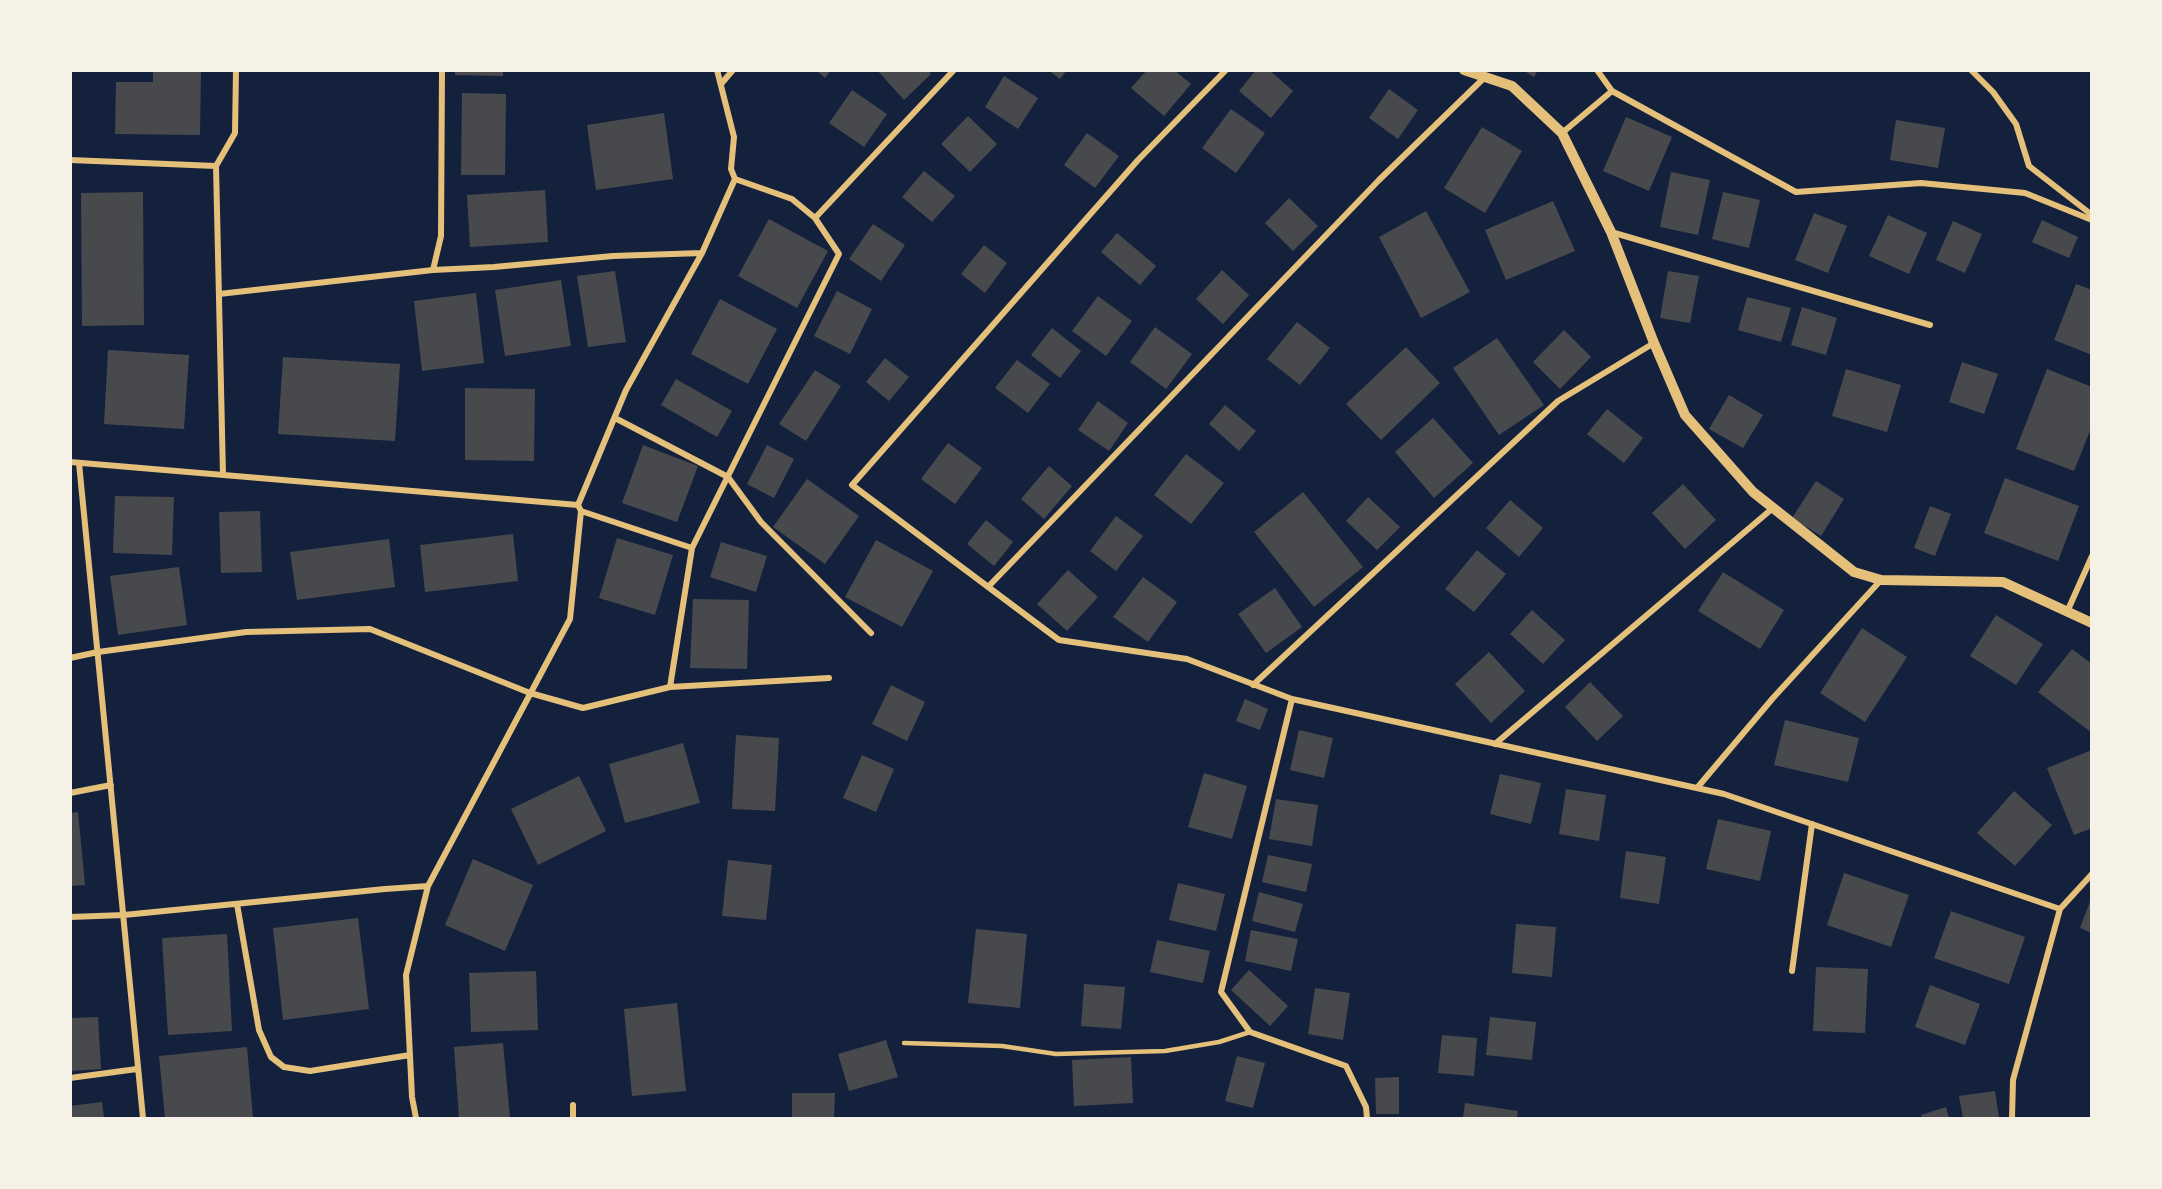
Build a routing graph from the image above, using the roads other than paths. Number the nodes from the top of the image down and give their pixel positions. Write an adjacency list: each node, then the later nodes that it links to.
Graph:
1 (236, 70): 15 (street)
2 (442, 70): 22 (street)
3 (717, 70): 11 (street)
4 (733, 70): 11 (street)
5 (954, 70): 18 (street)
6 (1226, 70): 36 (street)
7 (1464, 70): 10 (street)
8 (1597, 70): 12 (street)
9 (1971, 70): 17 (street)
10 (1485, 77): 13 (street); 36 (street)
11 (721, 84): 16 (street)
12 (1612, 91): 13 (street); 19 (street)
13 (1562, 133): 20 (street)
14 (70, 160): 15 (street)
15 (216, 166): 23 (street)
16 (735, 179): 18 (street); 21 (street)
17 (2091, 215)
18 (815, 219): 30 (street)
19 (2091, 220)
20 (1611, 232): 24 (street); 25 (street)
21 (702, 253): 22 (street); 26 (street)
22 (433, 270): 23 (street)
23 (219, 294): 29 (street)
24 (1930, 325)
25 (1654, 343): 32 (street); 43 (street)
26 (615, 418): 30 (street); 31 (street)
27 (70, 462): 28 (street)
28 (79, 463): 29 (street); 40 (street)
29 (223, 475): 31 (street)
30 (728, 477): 33 (street); 39 (street)
31 (580, 508): 33 (street); 45 (street)
32 (1773, 508): 35 (street); 47 (street)
33 (692, 548): 44 (street)
34 (2091, 556): 37 (street)
35 (1881, 580): 37 (street); 49 (street)
36 (988, 587): 43 (street)
37 (2067, 612): 38 (street)
38 (2091, 623)
39 (871, 633)
40 (98, 652): 41 (street); 45 (street); 48 (street)
41 (70, 658)
42 (829, 678): 44 (street)
43 (1253, 684): 46 (street)
44 (670, 687): 45 (street)
45 (530, 693): 53 (street)
46 (1292, 699): 47 (street); 59 (street)
47 (1495, 744): 49 (street)
48 (111, 785): 50 (street); 56 (street)
49 (1697, 788): 51 (street)
50 (70, 793)
51 (1812, 824): 55 (street); 58 (street)
52 (2091, 874): 55 (street)
53 (428, 886): 54 (street); 61 (street)
54 (237, 904): 56 (street); 61 (street)
55 (2060, 909): 69 (street)
56 (124, 915): 57 (street); 62 (street)
57 (70, 917)
58 (1792, 971)
59 (1250, 1032): 60 (lane); 68 (street)
60 (904, 1043)
61 (410, 1055): 66 (street)
62 (137, 1069): 63 (street); 65 (street)
63 (70, 1078)
64 (573, 1105): 67 (street)
65 (143, 1119)
66 (416, 1119)
67 (573, 1119)
68 (1366, 1119)
69 (2012, 1119)

